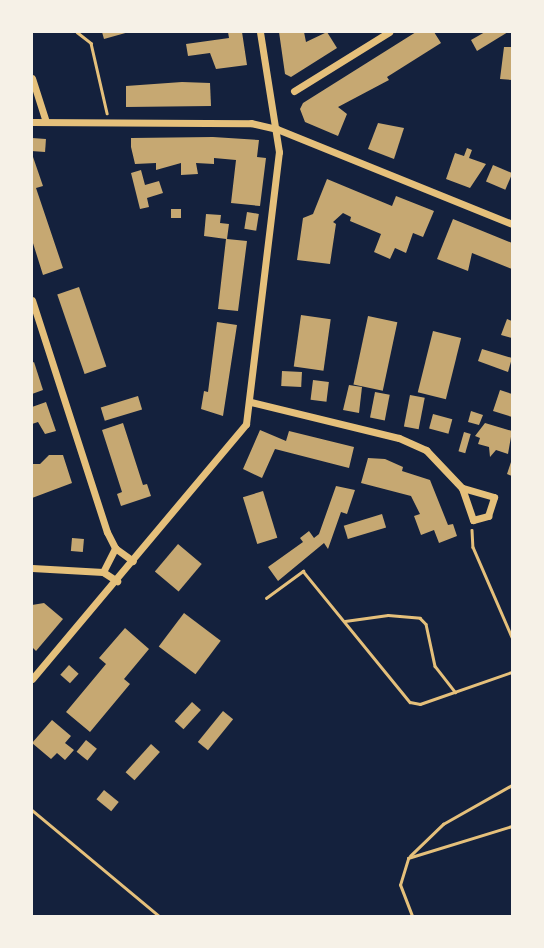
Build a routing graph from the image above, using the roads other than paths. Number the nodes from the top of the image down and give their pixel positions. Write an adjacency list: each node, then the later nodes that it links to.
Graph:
1 (260, 32): 7 (street)
2 (389, 32): 4 (street)
3 (32, 78): 6 (street)
4 (294, 91)
5 (32, 122): 6 (street)
6 (46, 122): 7 (street)
7 (276, 129): 8 (street); 10 (street)
8 (513, 224)
9 (32, 300): 12 (street)
10 (251, 402): 11 (street); 13 (street)
11 (462, 488): 11 (street)
12 (115, 548): 13 (street); 15 (street)
13 (133, 561): 16 (street)
14 (32, 568): 15 (street)
15 (103, 572): 16 (street)
16 (117, 581): 17 (street)
17 (32, 679)

